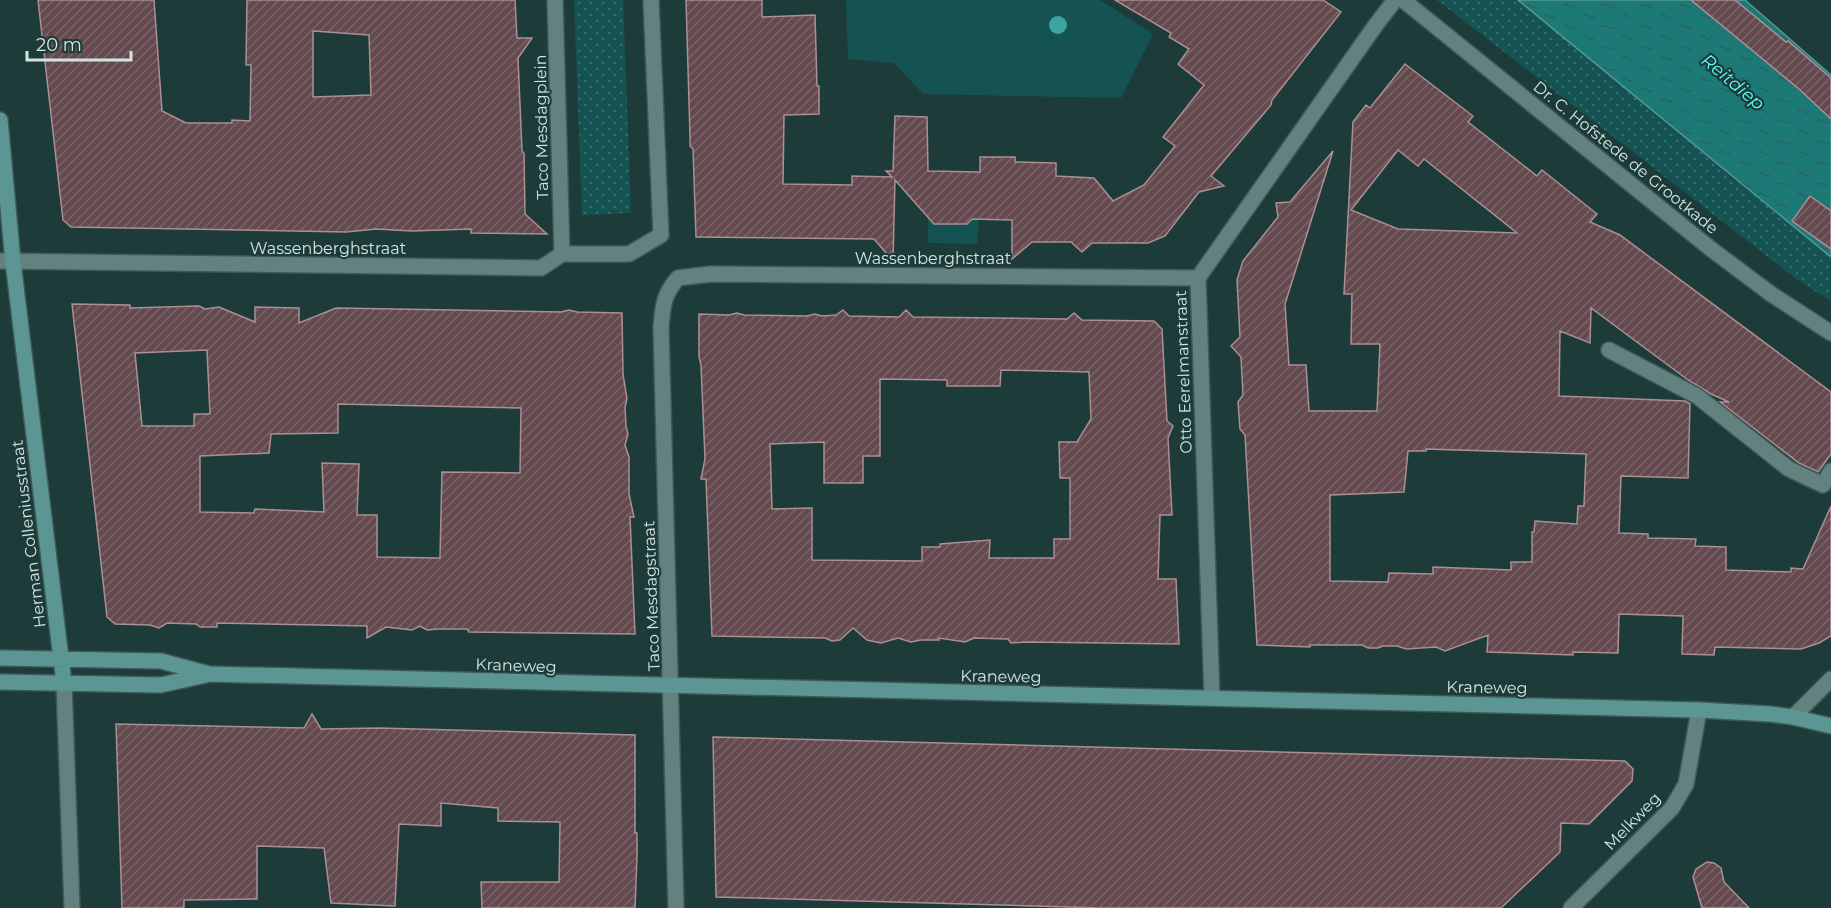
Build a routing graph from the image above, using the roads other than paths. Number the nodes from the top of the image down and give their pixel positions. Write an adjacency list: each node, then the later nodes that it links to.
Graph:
1 (555, 0): 6 (street, Taco Mesdagplein)
2 (651, 0): 6 (street, Wassenberghstraat)
3 (1395, 0): 8 (street, Otto Eerelmanstraat)
4 (1403, 0): 10 (street, Dr. C. Hofstede de Grootkade)
5 (0, 120): 7 (street, Herman Colleniusstraat)
6 (562, 254): 7 (street, Wassenberghstraat)
7 (6, 261): 14 (street, Herman Colleniusstraat)
8 (1198, 278): 9 (street, Wassenberghstraat); 20 (street, Otto Eerelmanstraat)
9 (672, 286): 19 (street, Taco Mesdagstraat)
10 (1831, 333)
11 (1609, 350): 12 (street)
12 (1831, 471)
13 (0, 658): 14 (street, Kraneweg)
14 (61, 659): 15 (street, Kraneweg); 18 (street, Herman Colleniusstraat)
15 (208, 674): 18 (street, Kraneweg); 19 (street, Kraneweg)
16 (1831, 679): 22 (street)
17 (0, 682): 18 (street, Kraneweg)
18 (64, 683): 24 (street, Herman Colleniusstraat)
19 (671, 687): 20 (street, Kraneweg); 25 (street, Taco Mesdagstraat)
20 (1212, 698): 21 (street, Kraneweg)
21 (1700, 710): 22 (street, Kraneweg); 26 (street, Melkweg)
22 (1793, 717): 23 (street, Kraneweg)
23 (1831, 726)
24 (72, 908)
25 (676, 908)
26 (1571, 908)

